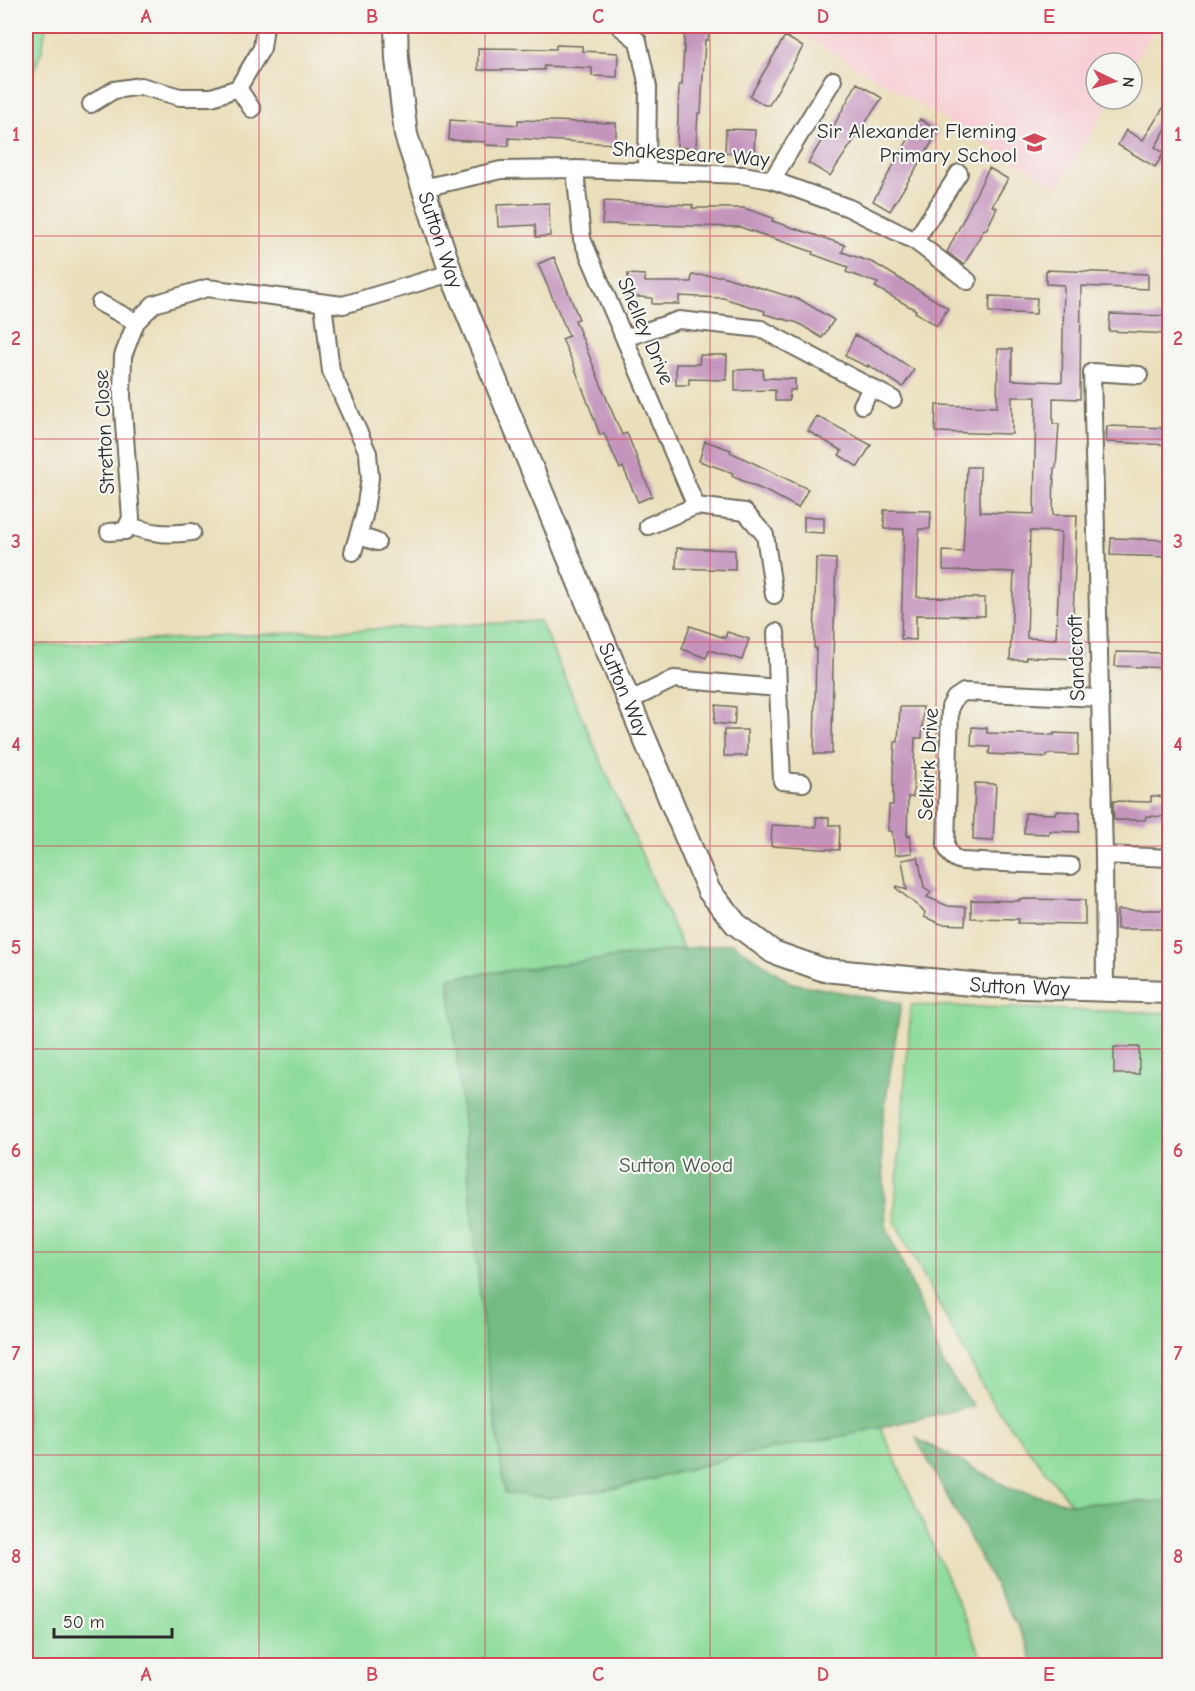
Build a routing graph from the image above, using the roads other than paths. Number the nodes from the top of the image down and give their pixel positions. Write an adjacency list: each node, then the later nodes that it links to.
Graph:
1 (265, 26): 5 (street)
2 (396, 26): 12 (street, Sutton Way)
3 (619, 26): 9 (street)
4 (833, 80): 11 (street)
5 (238, 88): 6 (street); 7 (street)
6 (91, 104)
7 (252, 109)
8 (575, 169): 9 (street, Shakespeare Way); 12 (street, Shakespeare Way); 19 (street, Shelley Drive)
9 (647, 172): 11 (street, Shakespeare Way)
10 (959, 173): 13 (street)
11 (772, 180): 13 (street, Shakespeare Way)
12 (423, 188): 14 (street, Sutton Way)
13 (915, 241): 15 (street, Shakespeare Way)
14 (451, 273): 17 (street, Stretton Close); 36 (street, Sutton Way)
15 (968, 281)
16 (100, 303): 18 (street)
17 (323, 303): 18 (street, Stretton Close); 29 (street)
18 (136, 322): 25 (street, Stretton Close)
19 (625, 338): 21 (street); 24 (street, Shelley Drive)
20 (1139, 375): 35 (street, Sandcroft)
21 (871, 388): 22 (street); 23 (street)
22 (893, 399)
23 (862, 405)
24 (696, 506): 26 (street); 32 (street)
25 (128, 525): 27 (street); 28 (street)
26 (648, 526)
27 (109, 532)
28 (192, 532)
29 (358, 536): 30 (street); 31 (street)
30 (377, 542)
31 (353, 552)
32 (774, 595)
33 (776, 632): 34 (street)
34 (778, 688): 36 (street); 37 (street)
35 (1100, 698): 38 (street, Sandcroft); 40 (street, Selkirk Drive)
36 (629, 701): 41 (street, Sutton Way)
37 (803, 783)
38 (1104, 855): 39 (street); 41 (street, Sandcroft)
39 (1170, 858)
40 (1071, 866)
41 (1105, 990): 42 (street, Sutton Way)
42 (1170, 992)

